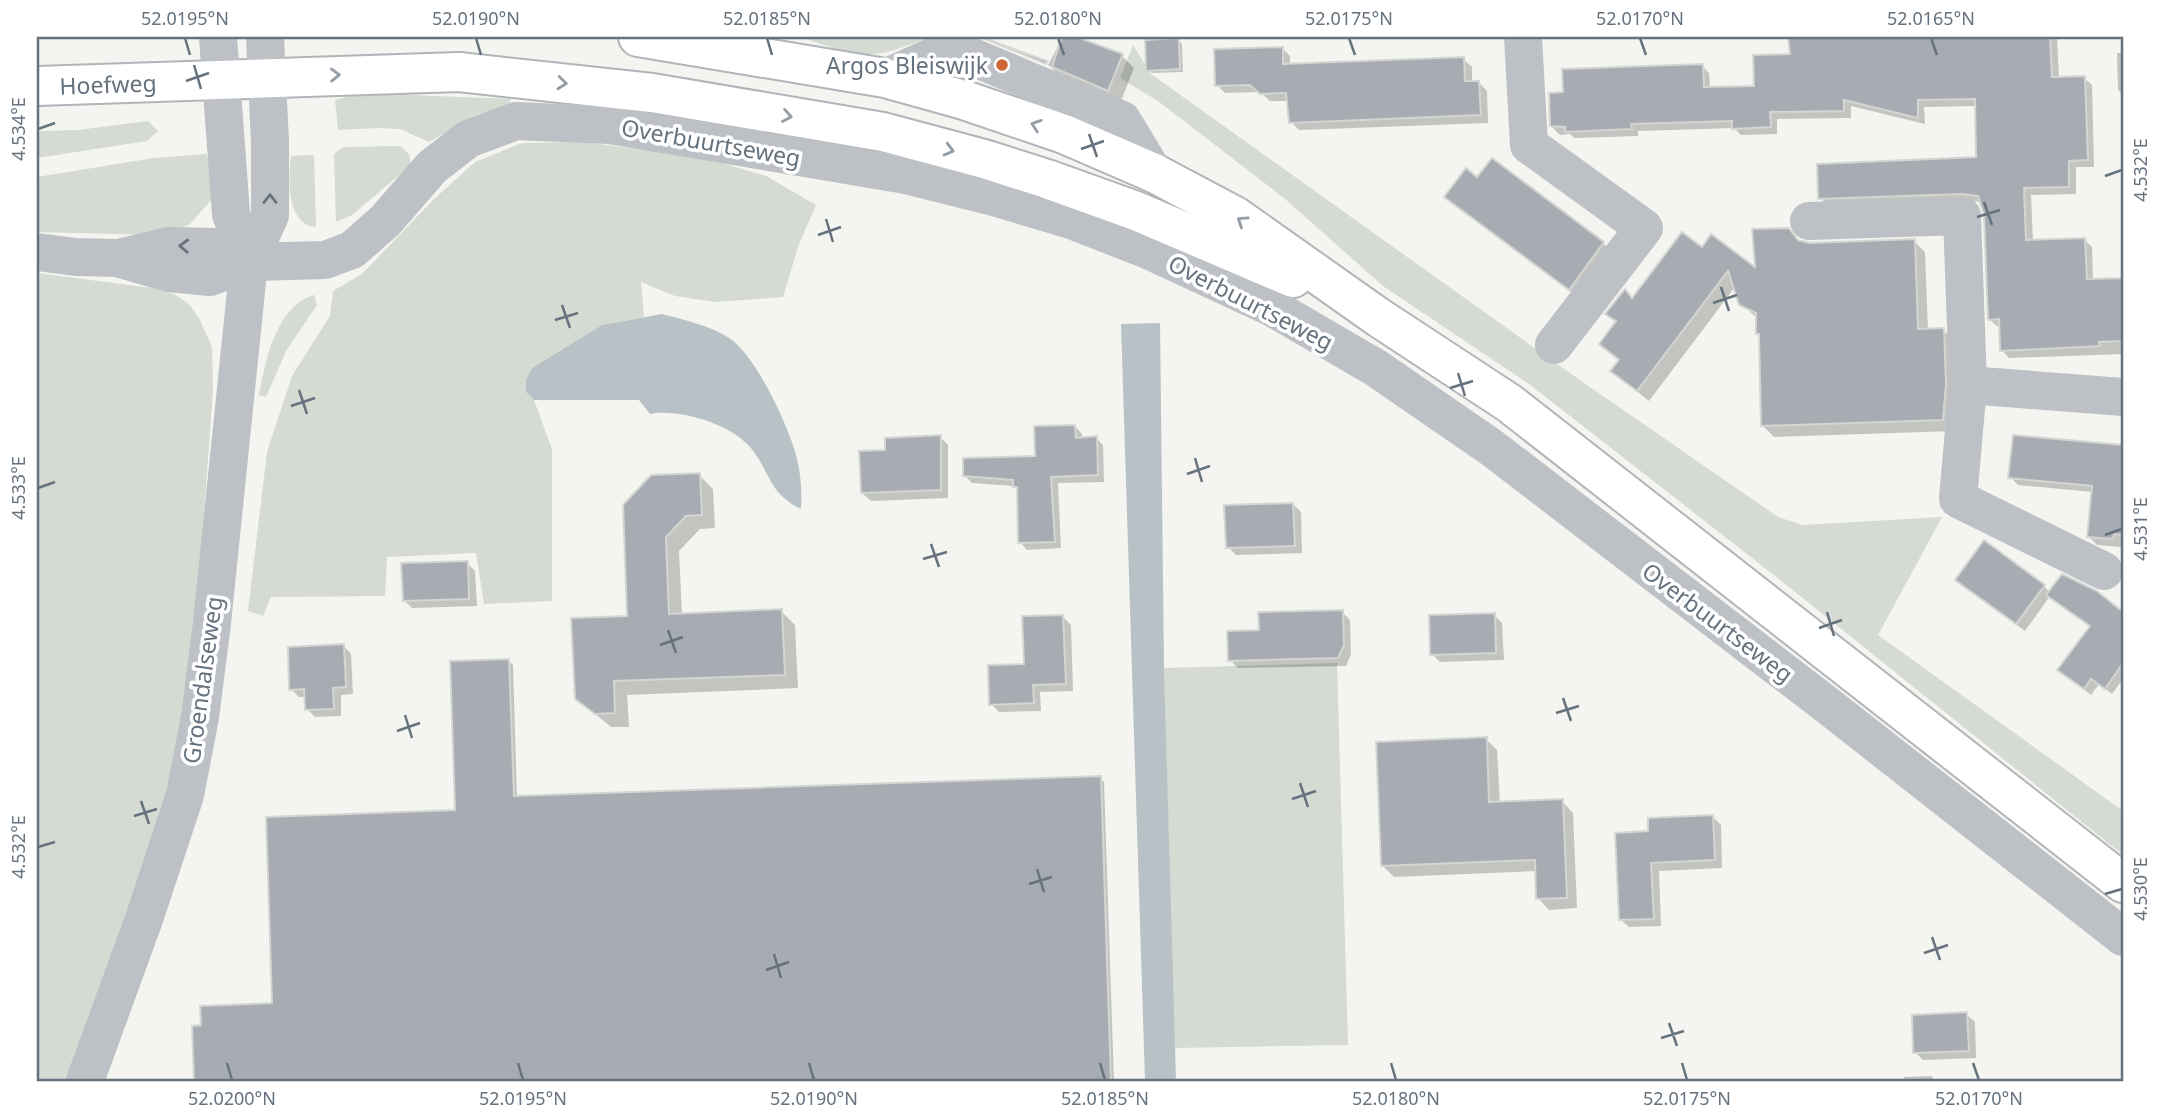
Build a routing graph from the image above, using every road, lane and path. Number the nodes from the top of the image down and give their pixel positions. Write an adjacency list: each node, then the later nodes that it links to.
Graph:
1 (218, 37): 6 (street, Groendalseweg)
2 (265, 37): 5 (street, Groendalseweg)
3 (638, 37): 11 (main road, Overbuurtseweg, one-way to 3)
4 (1523, 37): 12 (street)
5 (267, 78): 6 (main road, Overbuurtseweg); 10 (street, Groendalseweg, one-way to 5); 11 (main road, Overbuurtseweg, one-way to 11)
6 (222, 80): 7 (main road, Hoefweg); 10 (street, Groendalseweg)
7 (37, 86)
8 (1810, 220): 13 (street)
9 (37, 252): 10 (street)
10 (249, 262): 17 (street, Overbuurtseweg); 18 (street, Groendalseweg)
11 (1378, 317): 16 (main road, Overbuurtseweg)
12 (1554, 345)
13 (1968, 384): 14 (street); 15 (street)
14 (2123, 397)
15 (2104, 571)
16 (2123, 883)
17 (2123, 937)
18 (85, 1081)

